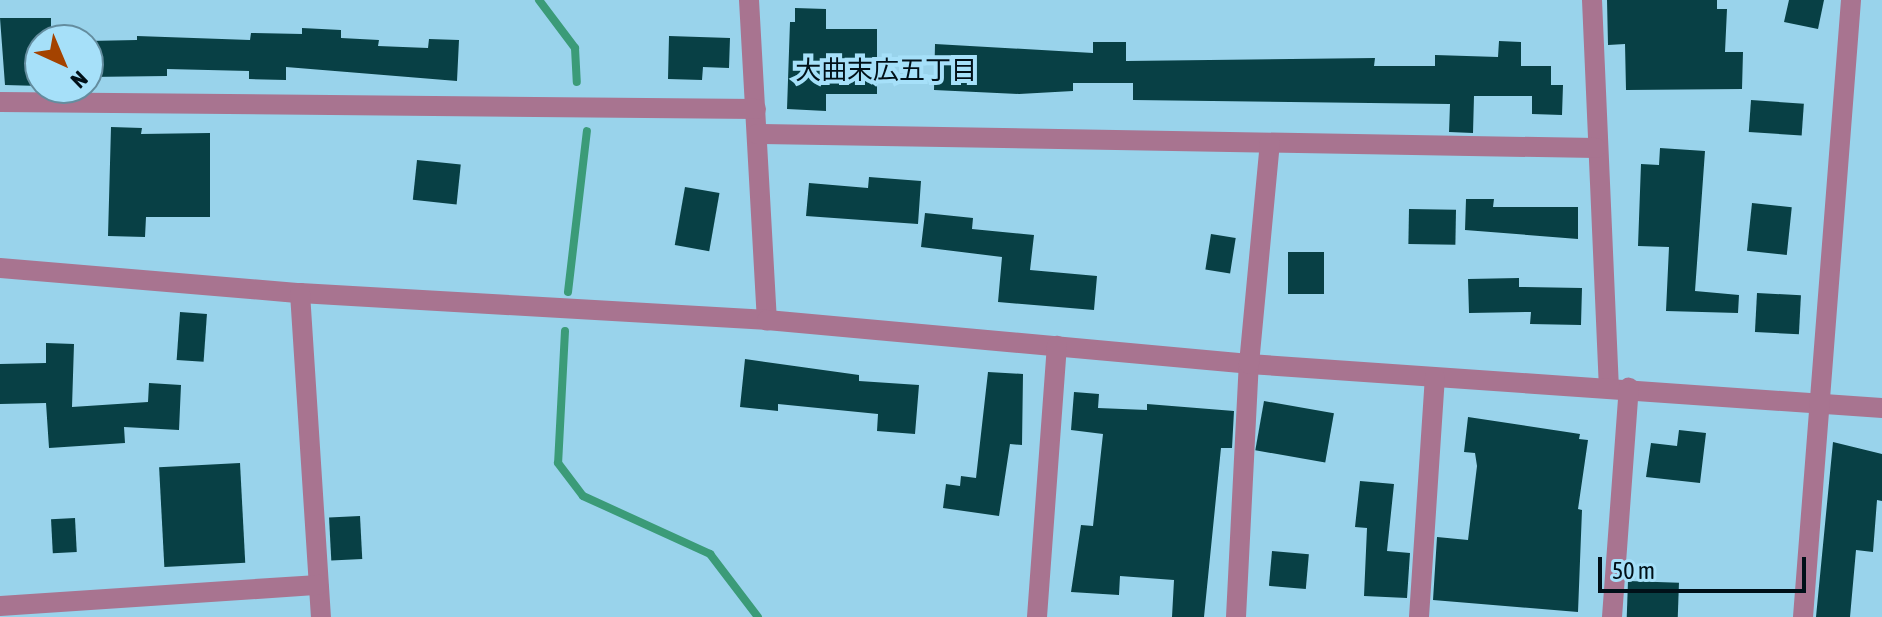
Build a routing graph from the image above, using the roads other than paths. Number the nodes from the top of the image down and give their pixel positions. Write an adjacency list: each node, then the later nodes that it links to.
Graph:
1 (749, 0): 5 (street)
2 (1592, 0): 8 (street)
3 (1851, 0): 16 (street)
4 (0, 102): 5 (street)
5 (756, 109): 6 (street)
6 (757, 134): 7 (street); 11 (street)
7 (1270, 143): 8 (street); 13 (street)
8 (1596, 148): 15 (street)
9 (0, 268): 10 (street)
10 (300, 293): 11 (street); 18 (street)
11 (767, 320): 12 (street)
12 (1057, 346): 13 (street); 21 (street)
13 (1249, 364): 14 (street); 22 (street)
14 (1435, 378): 15 (street); 23 (street)
15 (1619, 388): 16 (street); 24 (street)
16 (1819, 405): 17 (street); 25 (street)
17 (1882, 408)
18 (318, 585): 19 (street); 20 (street)
19 (0, 606)
20 (321, 617)
21 (1037, 617)
22 (1236, 617)
23 (1419, 617)
24 (1612, 617)
25 (1803, 617)

